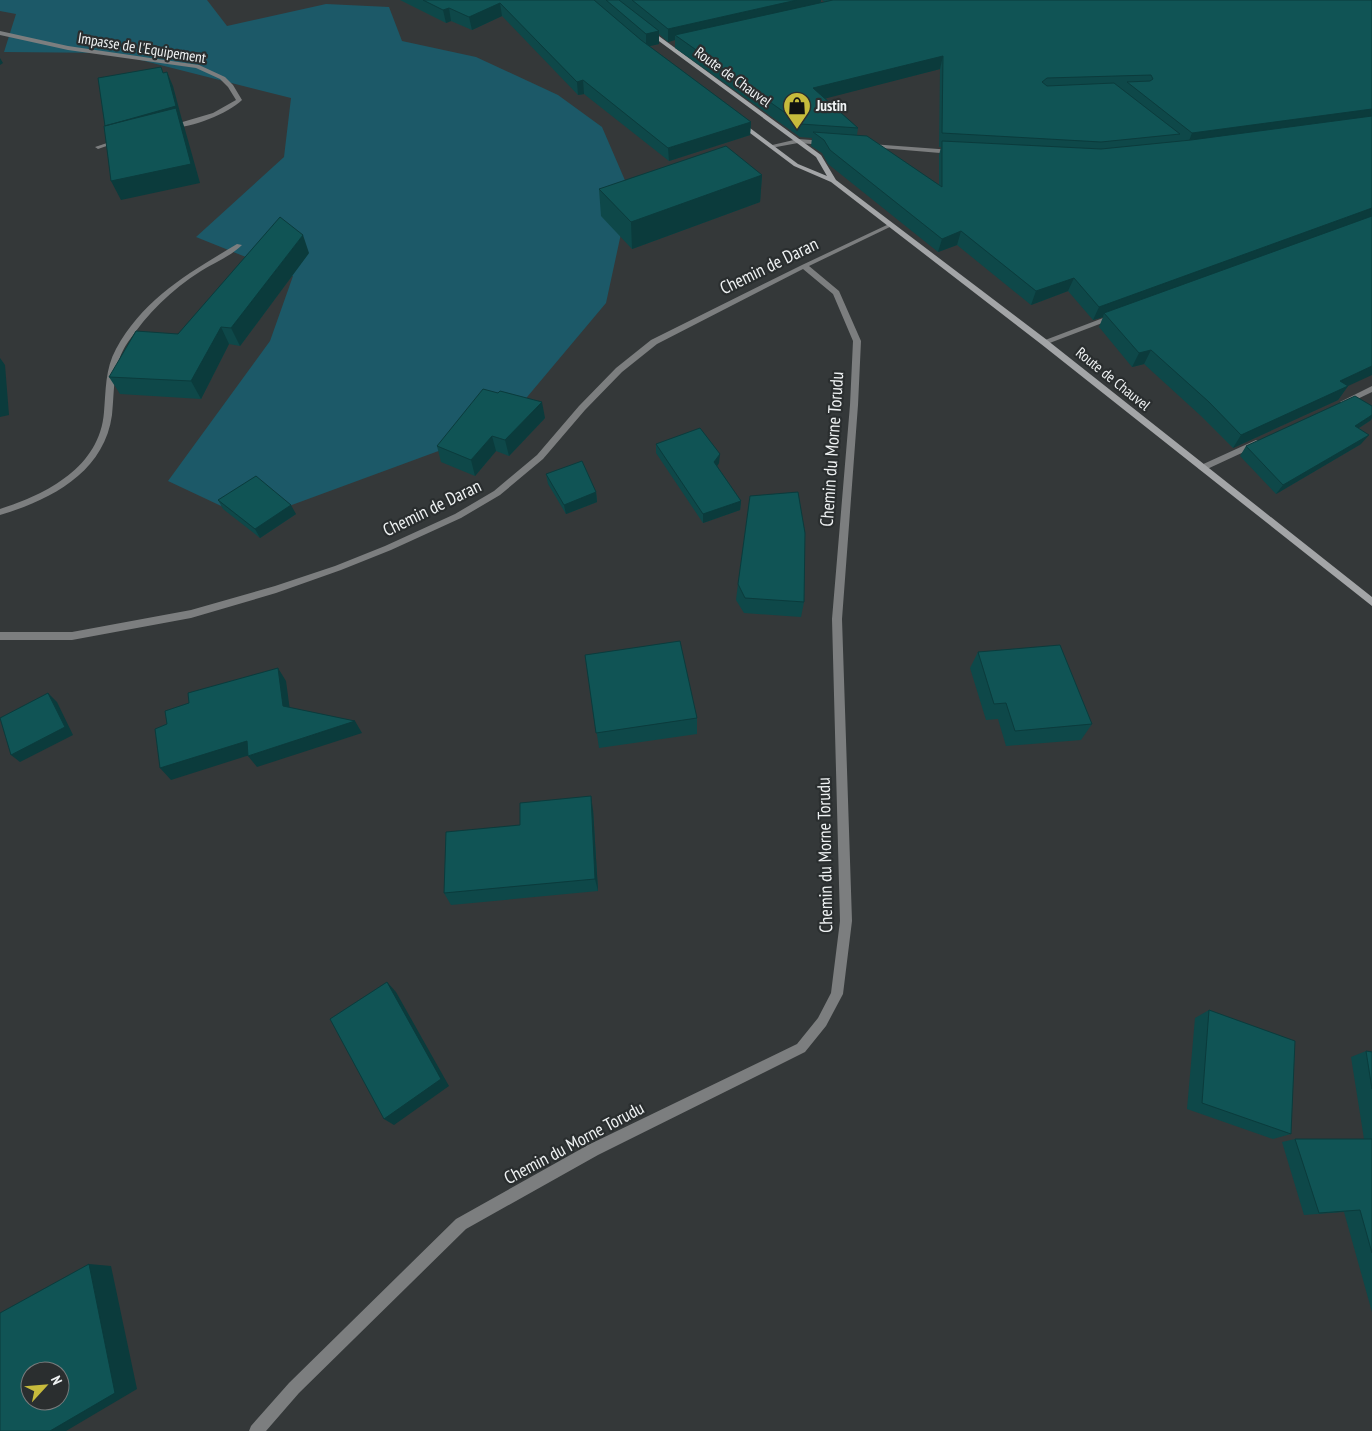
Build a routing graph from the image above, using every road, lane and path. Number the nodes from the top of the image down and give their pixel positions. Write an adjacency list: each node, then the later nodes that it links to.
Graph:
1 (646, 29): 4 (main road, Route de Chauvel)
2 (0, 33): 7 (street, Impasse de l'Equipement)
3 (677, 44): 4 (main road)
4 (667, 46): 5 (main road); 9 (main road, Route de Chauvel)
5 (660, 48)
6 (732, 116): 11 (main road, Route de Chauvel)
7 (166, 128)
8 (127, 139): 13 (street)
9 (798, 141): 10 (street); 11 (street); 15 (main road, Route de Chauvel)
10 (837, 144)
11 (771, 146): 15 (main road, Route de Chauvel)
12 (867, 146): 14 (street)
13 (98, 147)
14 (956, 152)
15 (833, 181): 16 (main road, Route de Chauvel)
16 (891, 225): 18 (street, Chemin de Daran); 20 (main road, Route de Chauvel)
17 (239, 245): 25 (street)
18 (804, 266): 27 (street, Chemin de Daran); 28 (street, Chemin du Morne Torudu)
19 (1118, 315): 20 (street)
20 (1044, 342): 24 (main road, Route de Chauvel)
21 (1372, 389): 22 (street)
22 (1336, 405)
23 (1265, 439): 24 (street)
24 (1202, 468): 26 (main road, Route de Chauvel)
25 (0, 512)
26 (1372, 602)
27 (0, 636)
28 (256, 1431)

